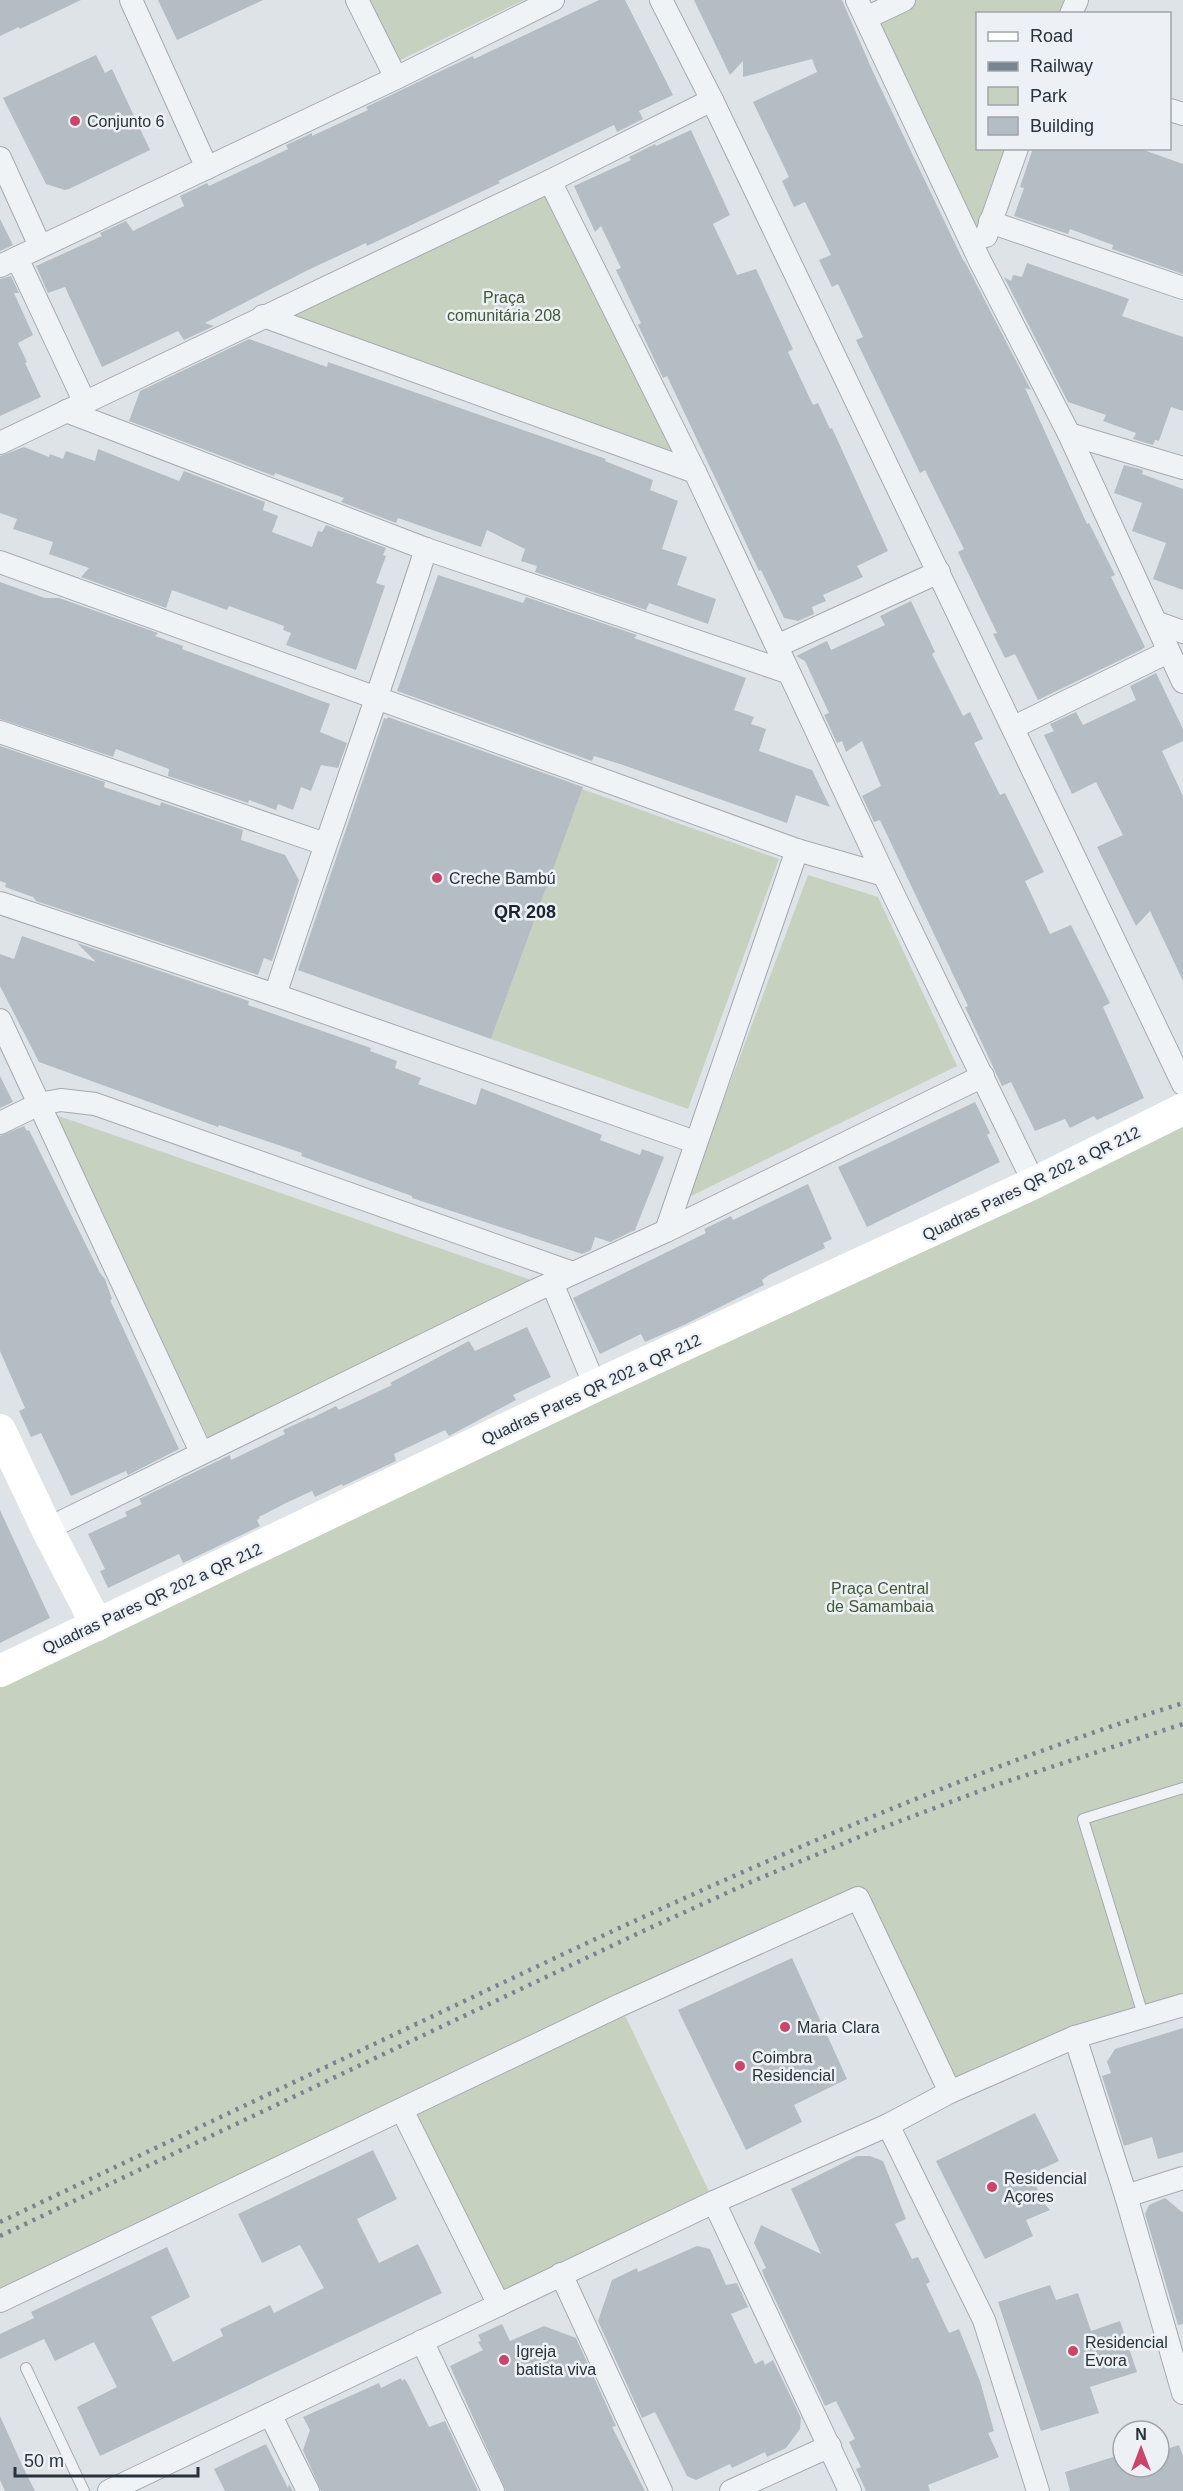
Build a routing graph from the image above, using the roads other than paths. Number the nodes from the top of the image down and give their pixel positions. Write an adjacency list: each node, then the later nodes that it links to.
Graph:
1 (131, 0): 11 (street)
2 (357, 0): 7 (street)
3 (553, 0): 7 (street)
4 (661, 0): 8 (street)
5 (904, 0): 6 (street)
6 (861, 9): 15 (street)
7 (396, 78): 11 (street)
8 (712, 100): 12 (street); 26 (street)
9 (1016, 150): 13 (street)
10 (0, 158): 14 (street)
11 (207, 168): 14 (street)
12 (550, 181): 18 (street); 23 (street)
13 (990, 222): 15 (street); 17 (street)
14 (40, 246): 16 (street)
15 (980, 261): 20 (street)
16 (9, 262): 19 (street)
17 (1183, 288)
18 (263, 316): 19 (street); 23 (street)
19 (76, 407): 21 (street); 24 (street)
20 (1069, 434): 22 (street); 27 (street)
21 (0, 443)
22 (1183, 468)
23 (694, 472): 29 (street)
24 (426, 549): 31 (street); 33 (street)
25 (0, 561): 33 (street)
26 (939, 572): 29 (street); 34 (street)
27 (1158, 623): 28 (street); 30 (street)
28 (1183, 632)
29 (777, 646): 31 (street)
30 (1168, 652): 32 (street); 34 (street)
31 (788, 672): 38 (street)
32 (1183, 682)
33 (378, 699): 36 (street); 37 (street)
34 (1014, 727): 43 (street)
35 (0, 732): 36 (street)
36 (325, 844): 40 (street)
37 (797, 850): 38 (street); 47 (street)
38 (884, 875): 42 (street)
39 (0, 903): 40 (street)
40 (275, 995): 47 (street)
41 (0, 1020): 44 (street)
42 (983, 1076): 48 (street); 49 (street)
43 (1183, 1084)
44 (39, 1104): 46 (street); 50 (street); 54 (street)
45 (1183, 1109): 48 (street, Quadras Pares QR 202 a QR 212)
46 (0, 1124)
47 (695, 1142): 49 (street)
48 (1034, 1183): 52 (street, Quadras Pares QR 202 a QR 212)
49 (666, 1231): 50 (street)
50 (573, 1273): 51 (street)
51 (552, 1283): 52 (street); 54 (street)
52 (595, 1386): 56 (street, Quadras Pares QR 202 a QR 212)
53 (0, 1430): 55 (street)
54 (201, 1452): 55 (street)
55 (47, 1529): 56 (street)
56 (97, 1625): 57 (street, Quadras Pares QR 202 a QR 212)
57 (0, 1671)
58 (1183, 1788): 60 (lane)
59 (1183, 2005): 60 (street)
60 (1143, 2015): 61 (street)
61 (1075, 2037): 62 (street); 66 (street)
62 (950, 2092): 63 (street); 64 (street)
63 (402, 2110): 69 (street); 70 (street)
64 (888, 2125): 67 (street); 78 (street)
65 (1183, 2178): 66 (street)
66 (1126, 2196): 71 (street)
67 (714, 2202): 68 (street); 76 (street)
68 (561, 2274): 70 (street); 82 (street)
69 (0, 2301)
70 (499, 2305): 72 (street)
71 (1175, 2337): 74 (street)
72 (422, 2341): 75 (street); 81 (street)
73 (26, 2368): 79 (lane)
74 (1183, 2393)
75 (270, 2414): 77 (street); 80 (street)
76 (830, 2446): 83 (street); 84 (street)
77 (119, 2489)
78 (1036, 2490)
79 (84, 2491)
80 (308, 2491)
81 (493, 2491)
82 (661, 2491)
83 (731, 2491)
84 (850, 2491)

